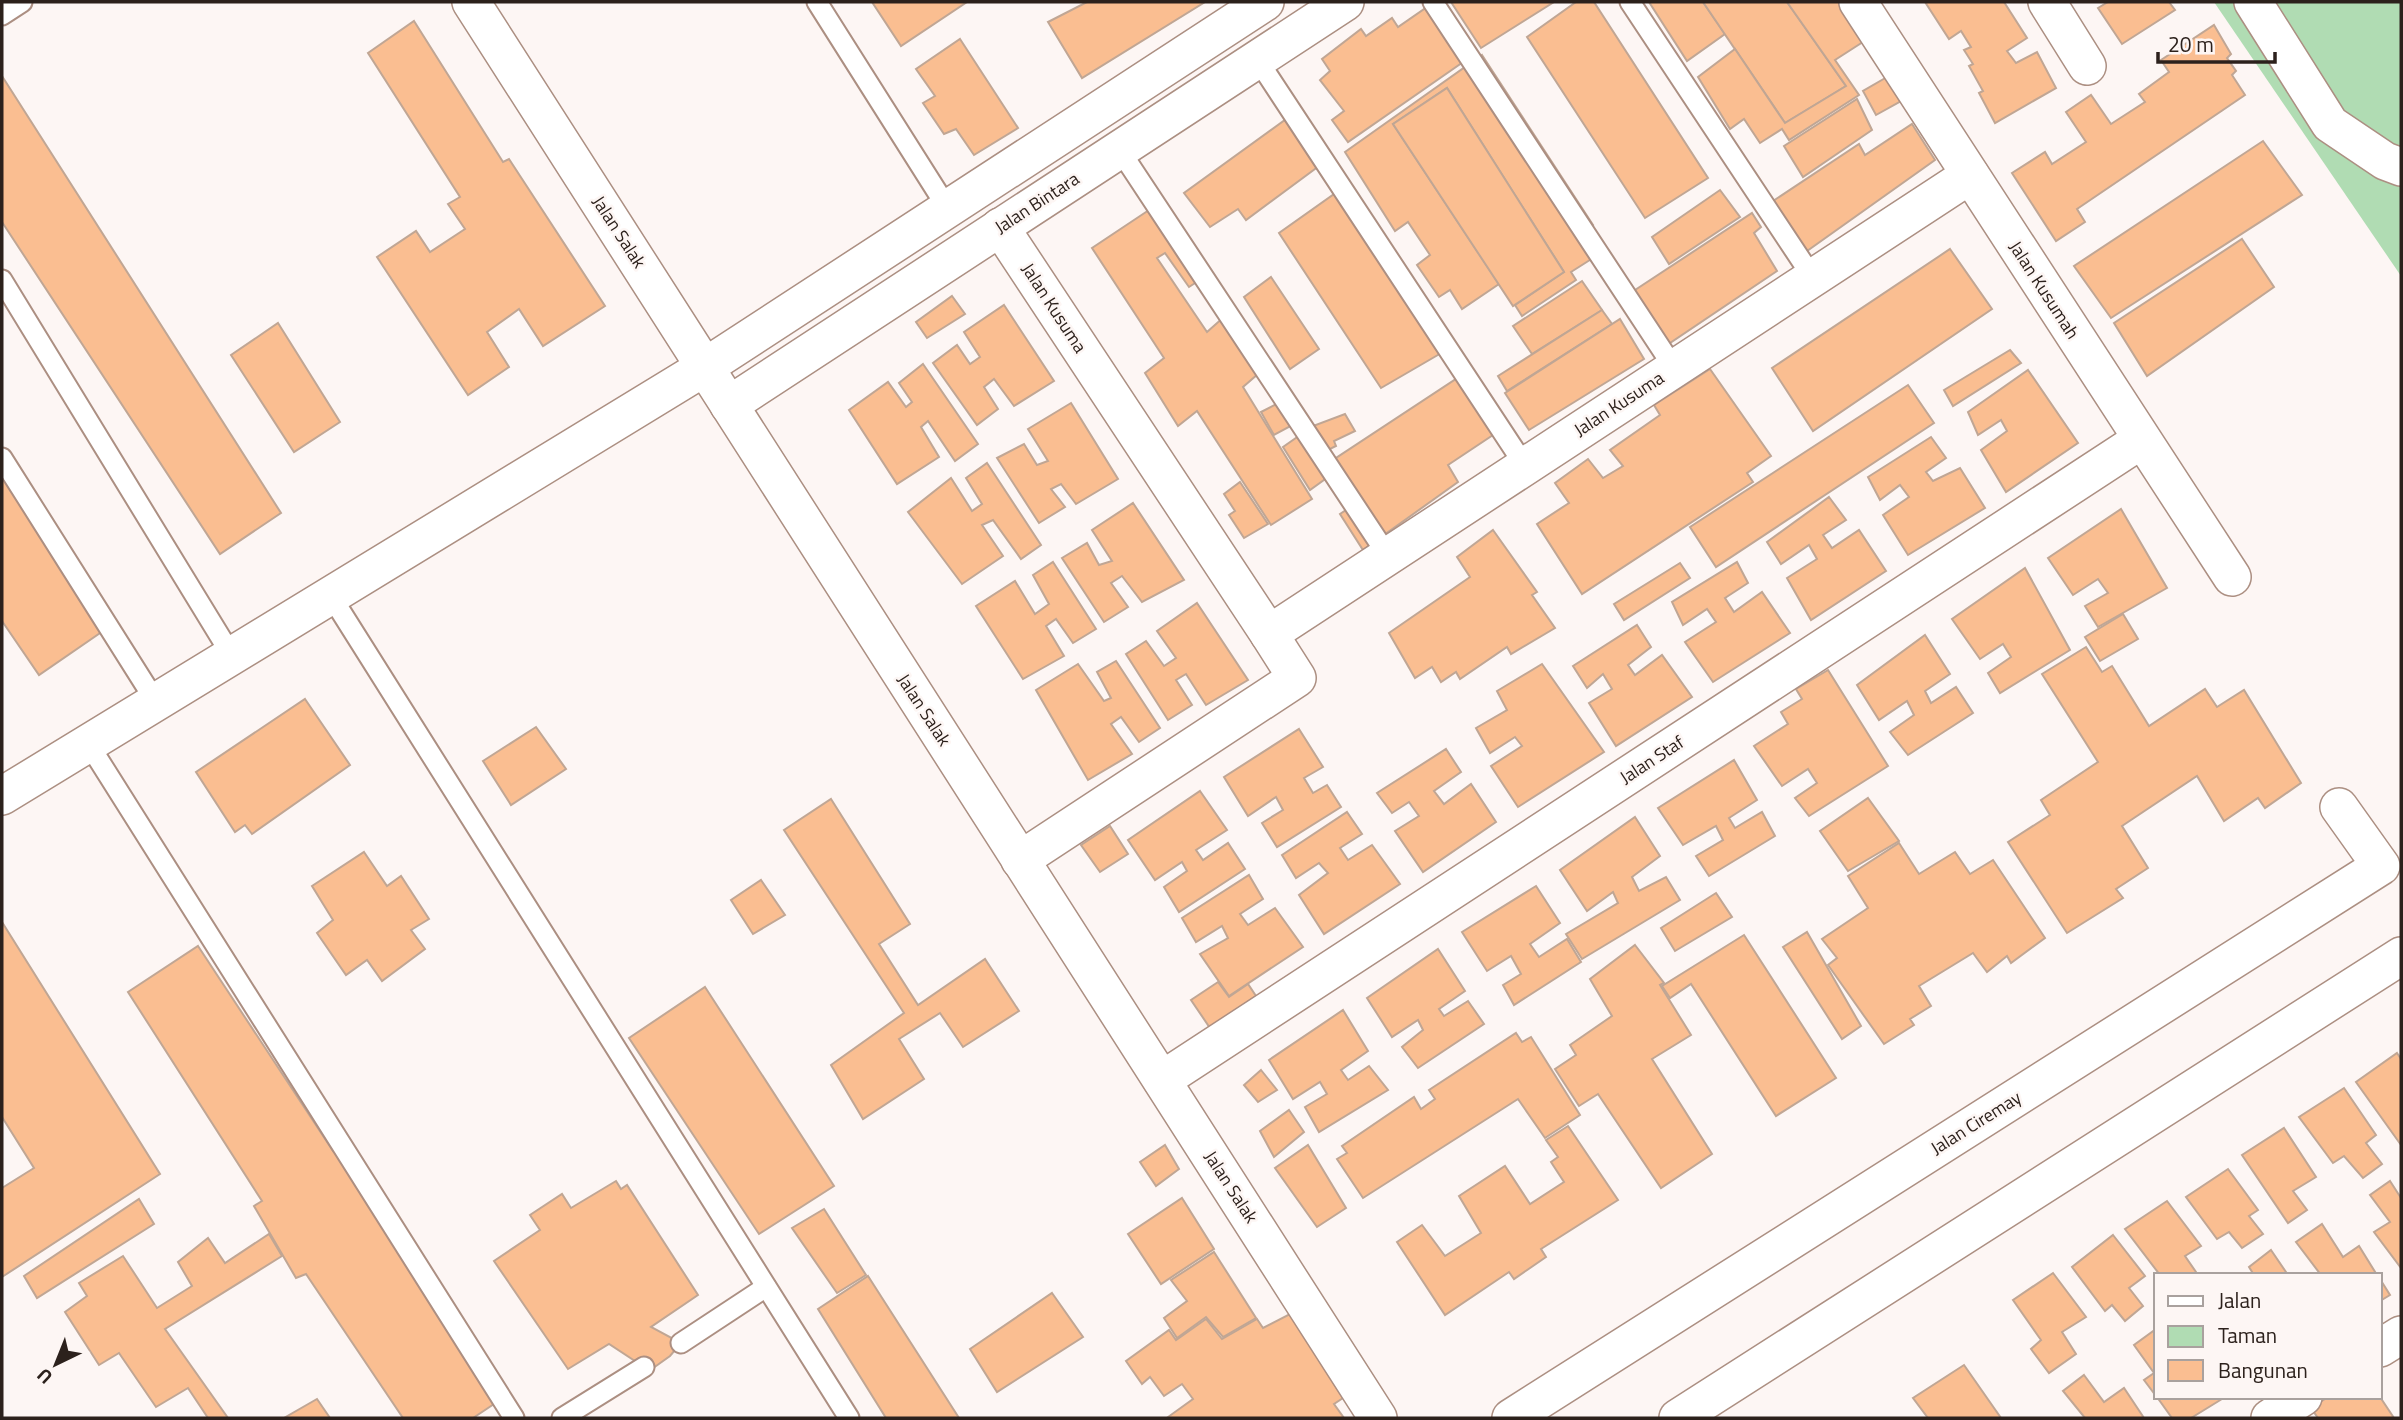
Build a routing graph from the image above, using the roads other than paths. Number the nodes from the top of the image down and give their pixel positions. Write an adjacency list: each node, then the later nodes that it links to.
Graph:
1 (22, 2): 11 (lane)
2 (471, 2): 21 (street, Jalan Salak)
3 (817, 2): 17 (lane)
4 (1265, 2): 17 (street)
5 (1345, 2): 12 (street, Jalan Bintara)
6 (1433, 2): 22 (lane)
7 (1630, 2): 19 (lane)
8 (1858, 2): 16 (street, Jalan Kusumah)
9 (2047, 2): 13 (street)
10 (2253, 2): 15 (street)
11 (2, 15)
12 (1257, 59): 14 (street, Jalan Bintara); 26 (lane)
13 (2087, 66)
14 (1119, 149): 18 (street, Jalan Bintara); 27 (lane)
15 (2401, 167)
16 (1970, 175): 19 (street, Jalan Kusuma); 24 (street, Jalan Kusumah)
17 (948, 209): 21 (street)
18 (1000, 227): 23 (street, Jalan Bintara); 30 (street, Jalan Kusuma)
19 (1812, 278): 22 (street, Jalan Kusuma)
20 (2, 280): 31 (lane)
21 (705, 368): 23 (street, Jalan Salak); 29 (street)
22 (1675, 368): 26 (street, Jalan Kusuma)
23 (729, 405): 36 (street, Jalan Salak)
24 (2141, 440): 28 (street, Jalan Kusumah); 38 (street, Jalan Staf)
25 (2, 458): 32 (lane)
26 (1525, 466): 27 (street, Jalan Kusuma)
27 (1388, 556): 30 (street, Jalan Kusuma)
28 (2232, 577)
29 (331, 596): 31 (street); 39 (lane)
30 (1269, 634): 36 (street, Jalan Kusuma)
31 (232, 656): 32 (street)
32 (156, 702): 33 (street)
33 (88, 743): 34 (street); 45 (lane)
34 (2, 796)
35 (2339, 807): 49 (street, Jalan Ciremay)
36 (1020, 860): 38 (street, Jalan Salak)
37 (2401, 956): 50 (street)
38 (1162, 1080): 48 (street, Jalan Salak)
39 (766, 1287): 41 (lane); 47 (lane)
40 (2401, 1335): 42 (street)
41 (681, 1343)
42 (2382, 1347)
43 (644, 1367): 46 (lane)
44 (2300, 1399): 51 (street)
45 (514, 1418)
46 (562, 1418)
47 (849, 1418)
48 (1378, 1418)
49 (1511, 1418)
50 (1678, 1418)
51 (2270, 1418)

